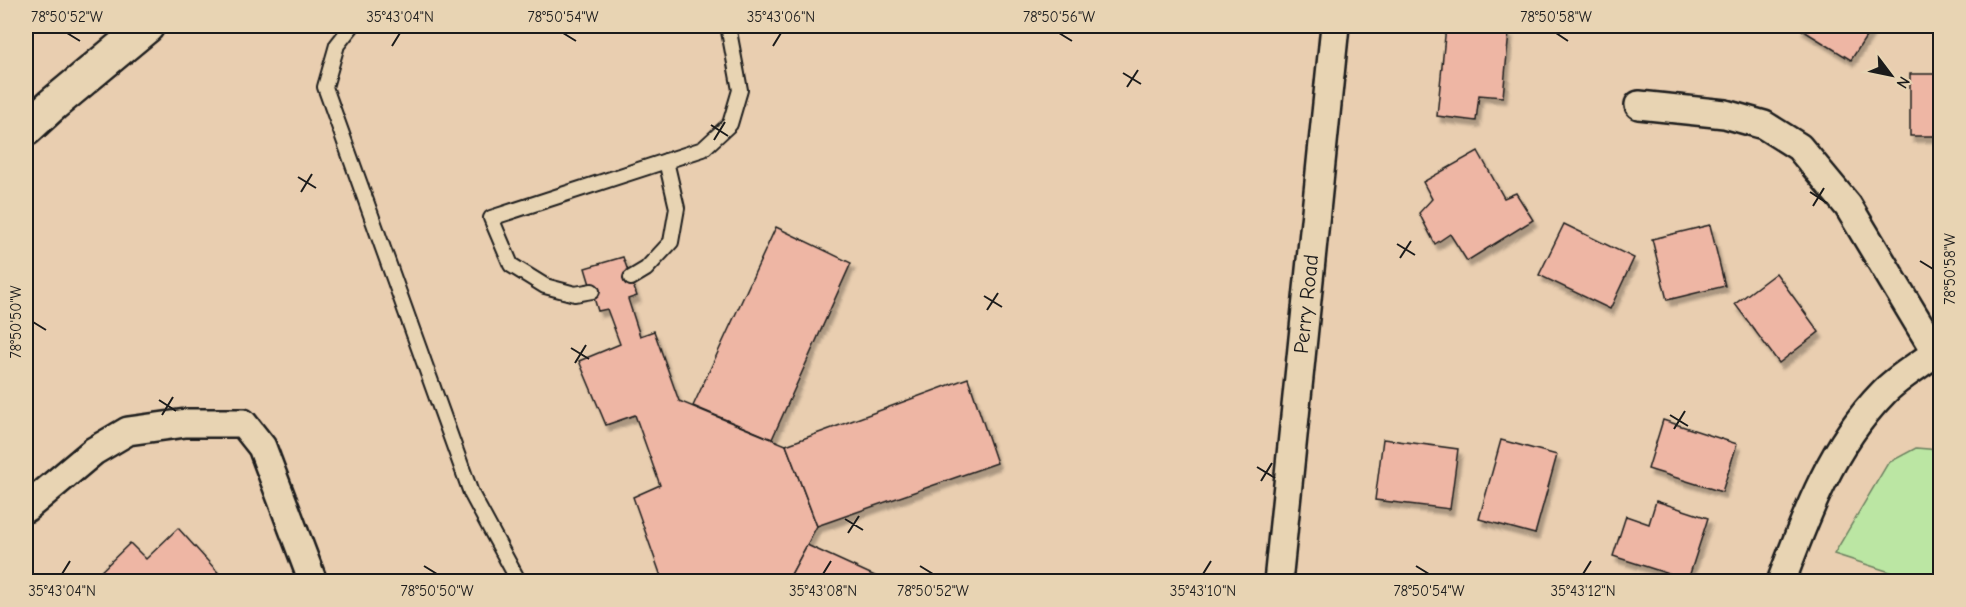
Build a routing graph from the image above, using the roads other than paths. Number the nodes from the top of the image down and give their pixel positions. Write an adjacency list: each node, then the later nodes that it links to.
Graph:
1 (147, 26): 6 (street)
2 (352, 26): 13 (lane)
3 (728, 26): 7 (lane)
4 (1335, 26): 14 (street, Perry Road)
5 (1640, 105): 10 (street)
6 (26, 129)
7 (666, 161): 8 (lane); 9 (lane)
8 (631, 278)
9 (592, 291)
10 (1939, 354): 15 (street)
11 (26, 508): 12 (street)
12 (313, 582)
13 (519, 582)
14 (1278, 582)
15 (1781, 582)

